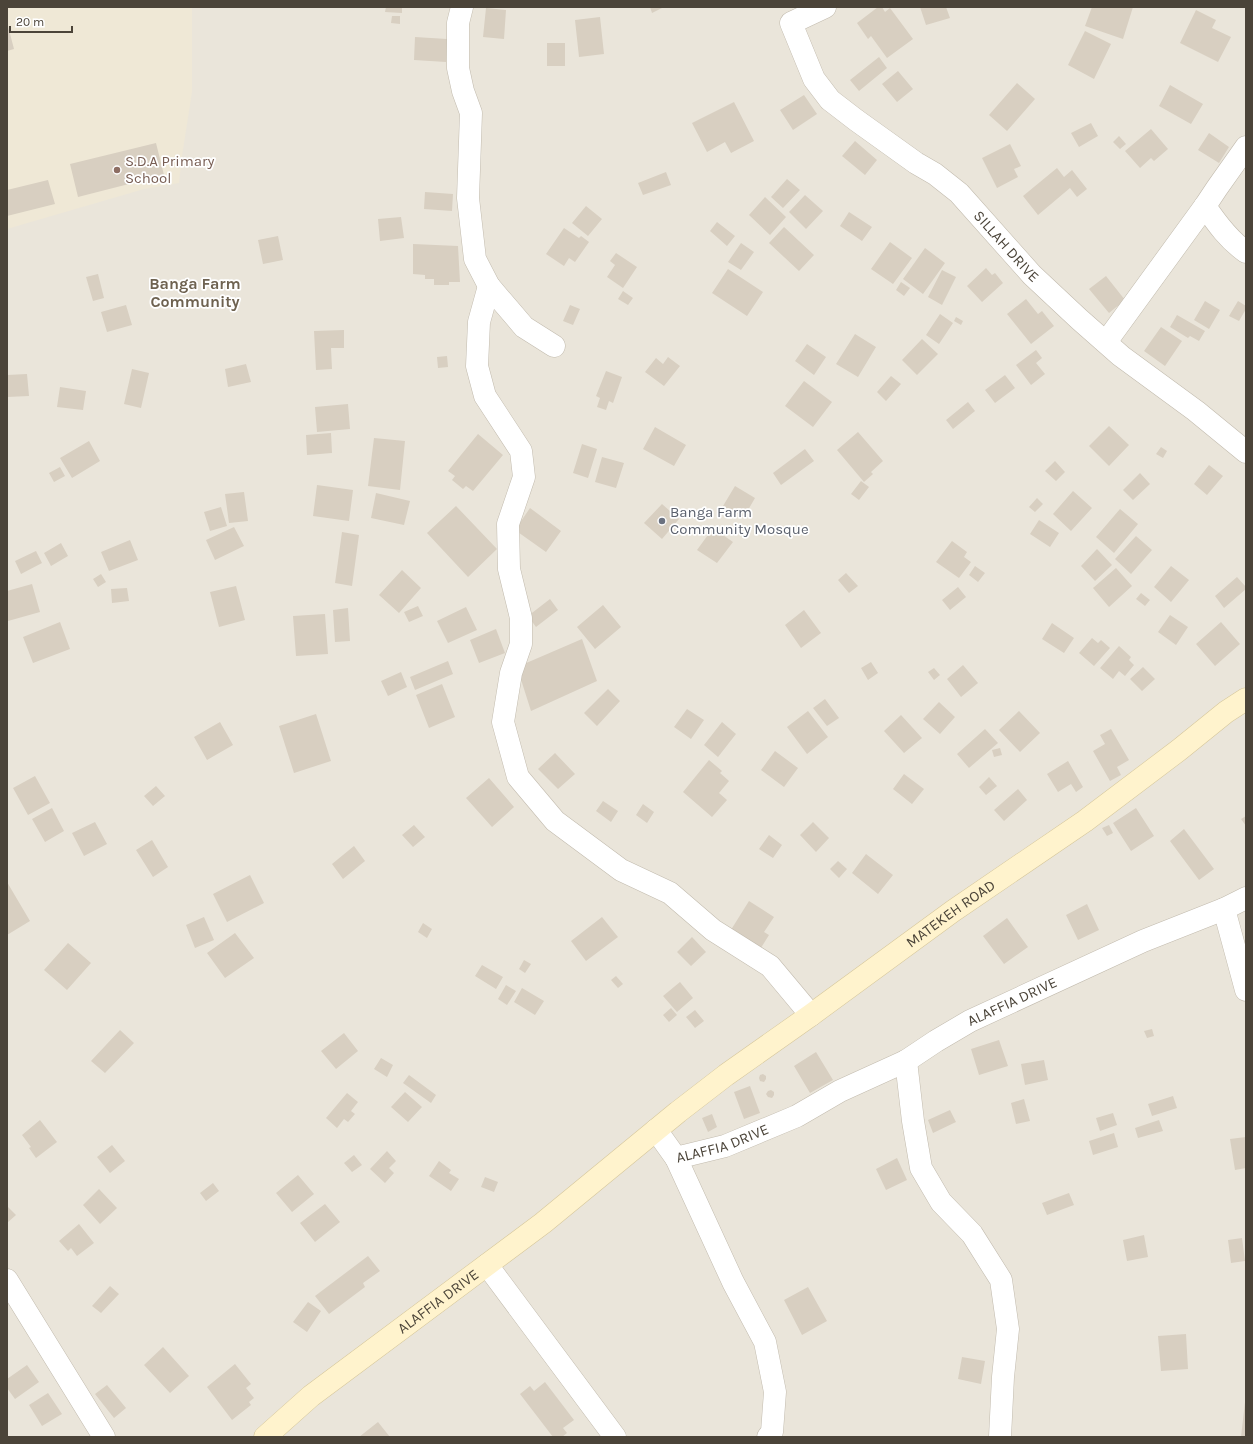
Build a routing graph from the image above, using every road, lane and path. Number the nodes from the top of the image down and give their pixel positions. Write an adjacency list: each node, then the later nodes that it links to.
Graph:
1 (462, 7): 6 (street)
2 (825, 7): 7 (street, SILLAH DRIVE)
3 (1246, 147): 4 (street)
4 (1205, 206): 5 (street); 7 (street)
5 (1246, 252)
6 (488, 286): 8 (street); 14 (street)
7 (1106, 342): 9 (street, SILLAH DRIVE)
8 (554, 346)
9 (1246, 452)
10 (1246, 699): 14 (street, MATEKEH ROAD)
11 (1246, 898): 12 (street, ALAFFIA DRIVE)
12 (1224, 909): 13 (street); 15 (street, ALAFFIA DRIVE)
13 (1246, 990)
14 (811, 1015): 16 (street, MATEKEH ROAD)
15 (906, 1061): 17 (street, ALAFFIA DRIVE); 24 (street)
16 (656, 1130): 17 (street, ALAFFIA DRIVE); 18 (street, ALAFFIA DRIVE)
17 (676, 1158): 23 (street)
18 (487, 1264): 21 (street, ALAFFIA DRIVE); 22 (street)
19 (7, 1280): 20 (street)
20 (104, 1437)
21 (265, 1437)
22 (614, 1437)
23 (768, 1437)
24 (1000, 1437)

